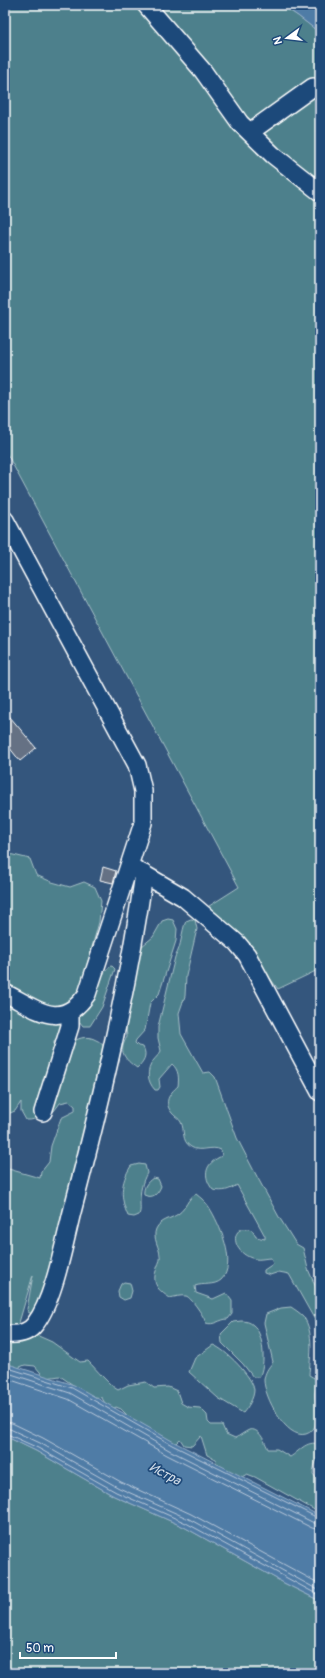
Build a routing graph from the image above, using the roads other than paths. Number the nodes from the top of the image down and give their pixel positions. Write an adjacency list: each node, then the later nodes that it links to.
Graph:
1 (146, 5): 3 (street)
2 (313, 87): 3 (street)
3 (250, 132): 4 (street)
4 (320, 192)
5 (5, 520): 6 (street)
6 (136, 870): 8 (street); 9 (street); 11 (street)
7 (5, 993): 8 (street)
8 (70, 1012): 10 (street)
9 (320, 1092)
10 (42, 1112)
11 (5, 1334)

